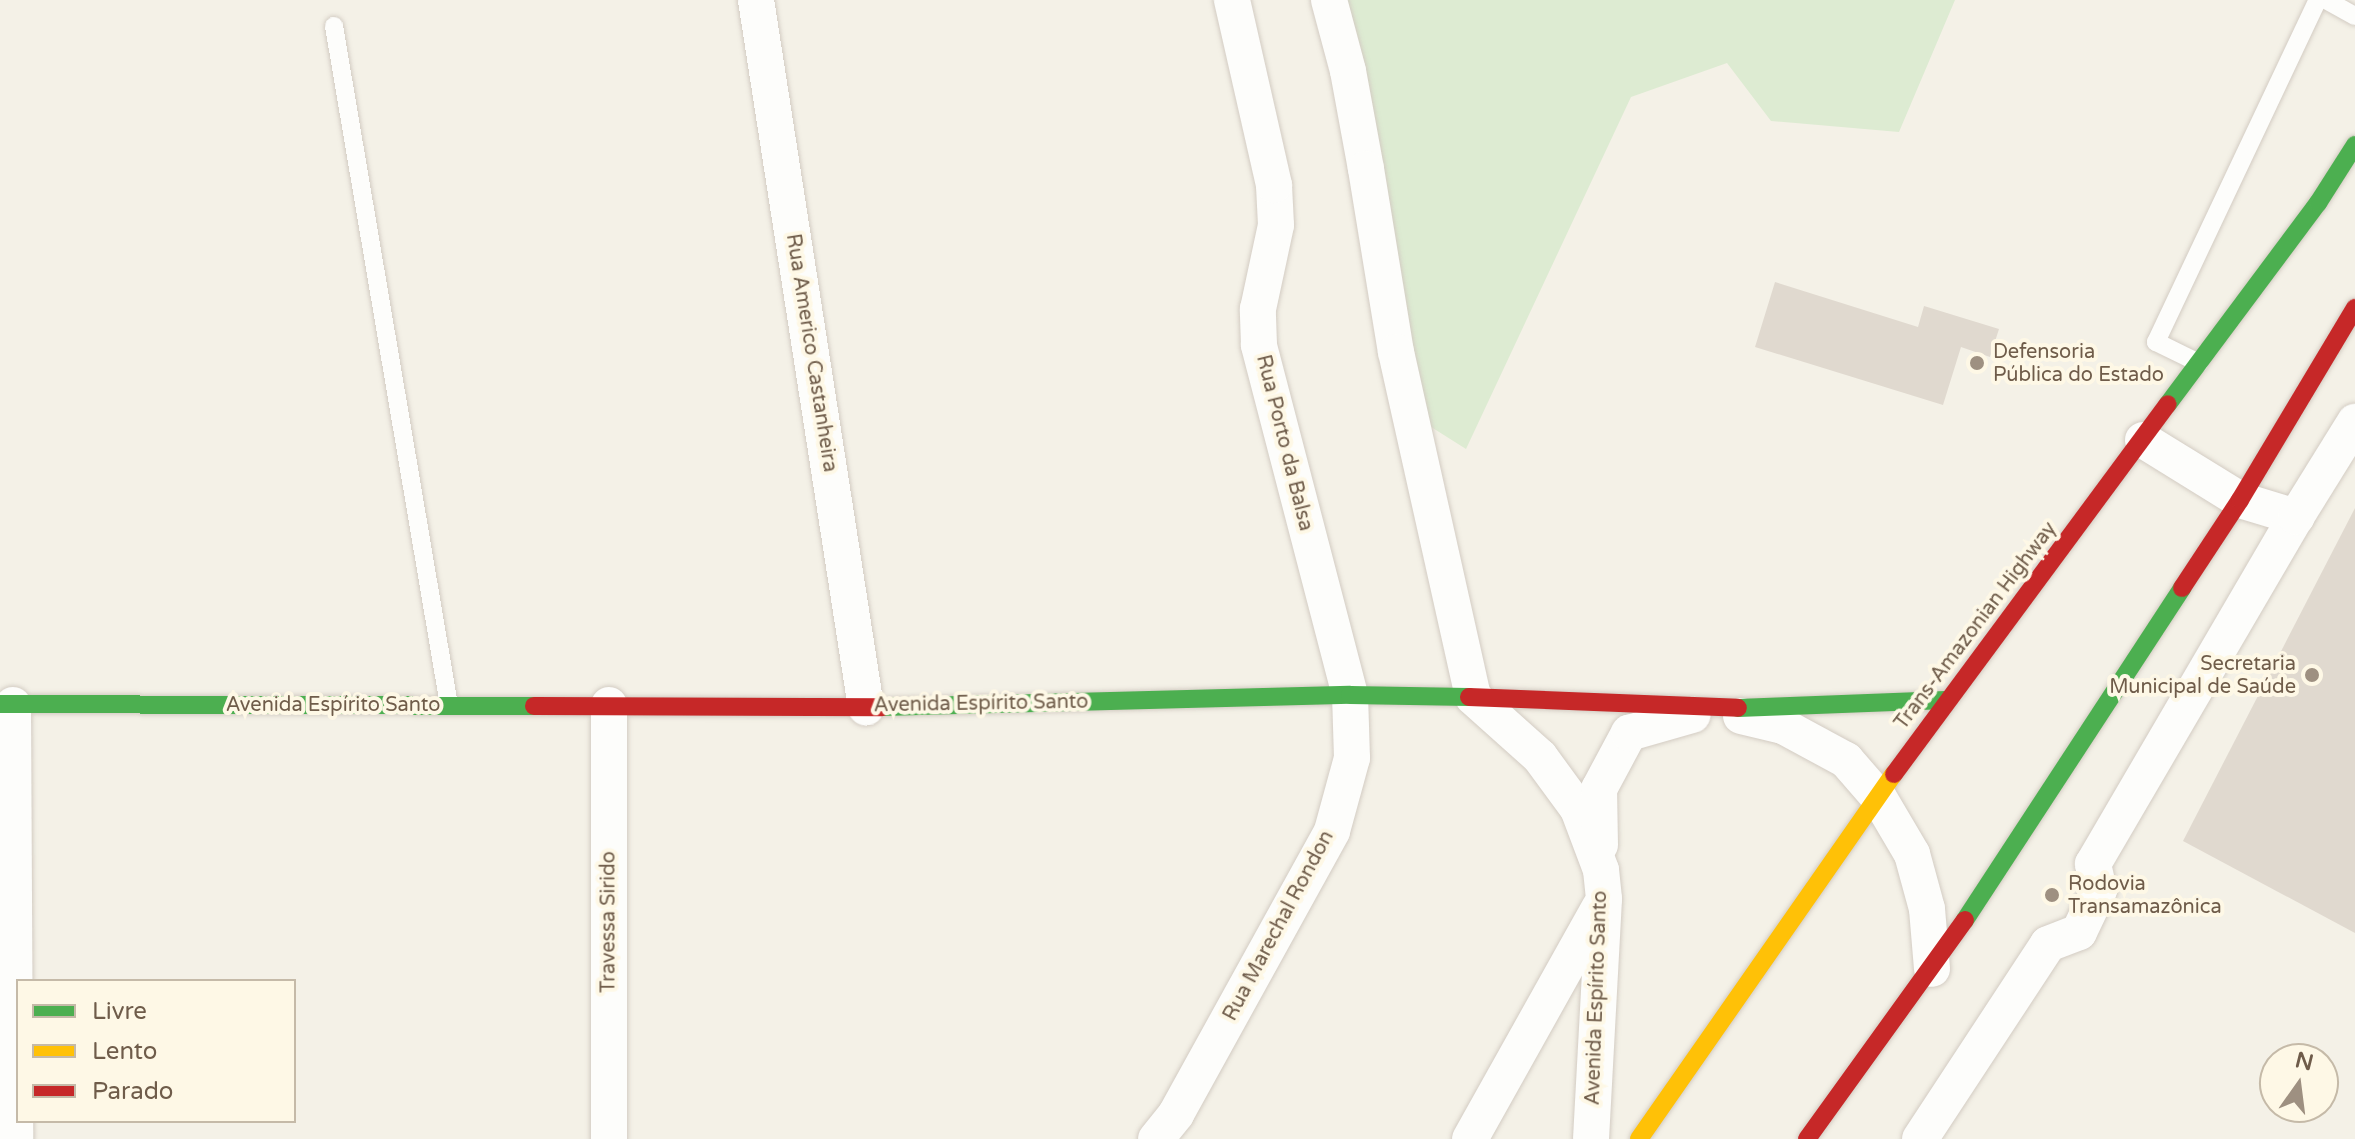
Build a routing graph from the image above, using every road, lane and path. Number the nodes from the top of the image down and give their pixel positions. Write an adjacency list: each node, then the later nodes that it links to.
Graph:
1 (756, 0): 21 (street, Rua Americo Castanheira)
2 (1232, 0): 15 (street, Rua Porto da Balsa)
3 (1329, 0): 16 (street)
4 (2318, 0): 10 (lane)
5 (2326, 0): 6 (lane)
6 (2355, 16)
7 (334, 26): 19 (lane)
8 (2355, 145): 10 (main road, Trans-Amazonian Highway)
9 (2355, 308): 13 (main road)
10 (2199, 363): 12 (main road, Trans-Amazonian Highway)
11 (2355, 422): 14 (street)
12 (2143, 440): 13 (street); 17 (main road, Trans-Amazonian Highway)
13 (2240, 500): 14 (street); 25 (main road)
14 (2296, 517): 33 (street)
15 (1350, 695): 16 (main road, Avenida Espírito Santo); 21 (main road, Avenida Espírito Santo); 28 (street, Rua Marechal Rondon)
16 (1473, 697): 22 (main road); 24 (street, Avenida Espírito Santo)
17 (1946, 700): 22 (main road); 23 (main road, Trans-Amazonian Highway)
18 (6, 704): 19 (main road, Avenida Espírito Santo); 26 (street)
19 (449, 705): 20 (main road, Avenida Espírito Santo)
20 (609, 705): 21 (main road, Avenida Espírito Santo); 27 (street, Travessa Sirido)
21 (866, 707)
22 (1713, 709): 23 (street); 24 (street)
23 (1879, 798): 25 (street); 31 (main road, Trans-Amazonian Highway)
24 (1602, 884): 29 (street); 30 (street, Avenida Espírito Santo)
25 (1932, 969): 32 (main road)
26 (15, 1139)
27 (609, 1139)
28 (1156, 1139)
29 (1470, 1139)
30 (1591, 1139)
31 (1639, 1139)
32 (1807, 1139)
33 (1920, 1139)

